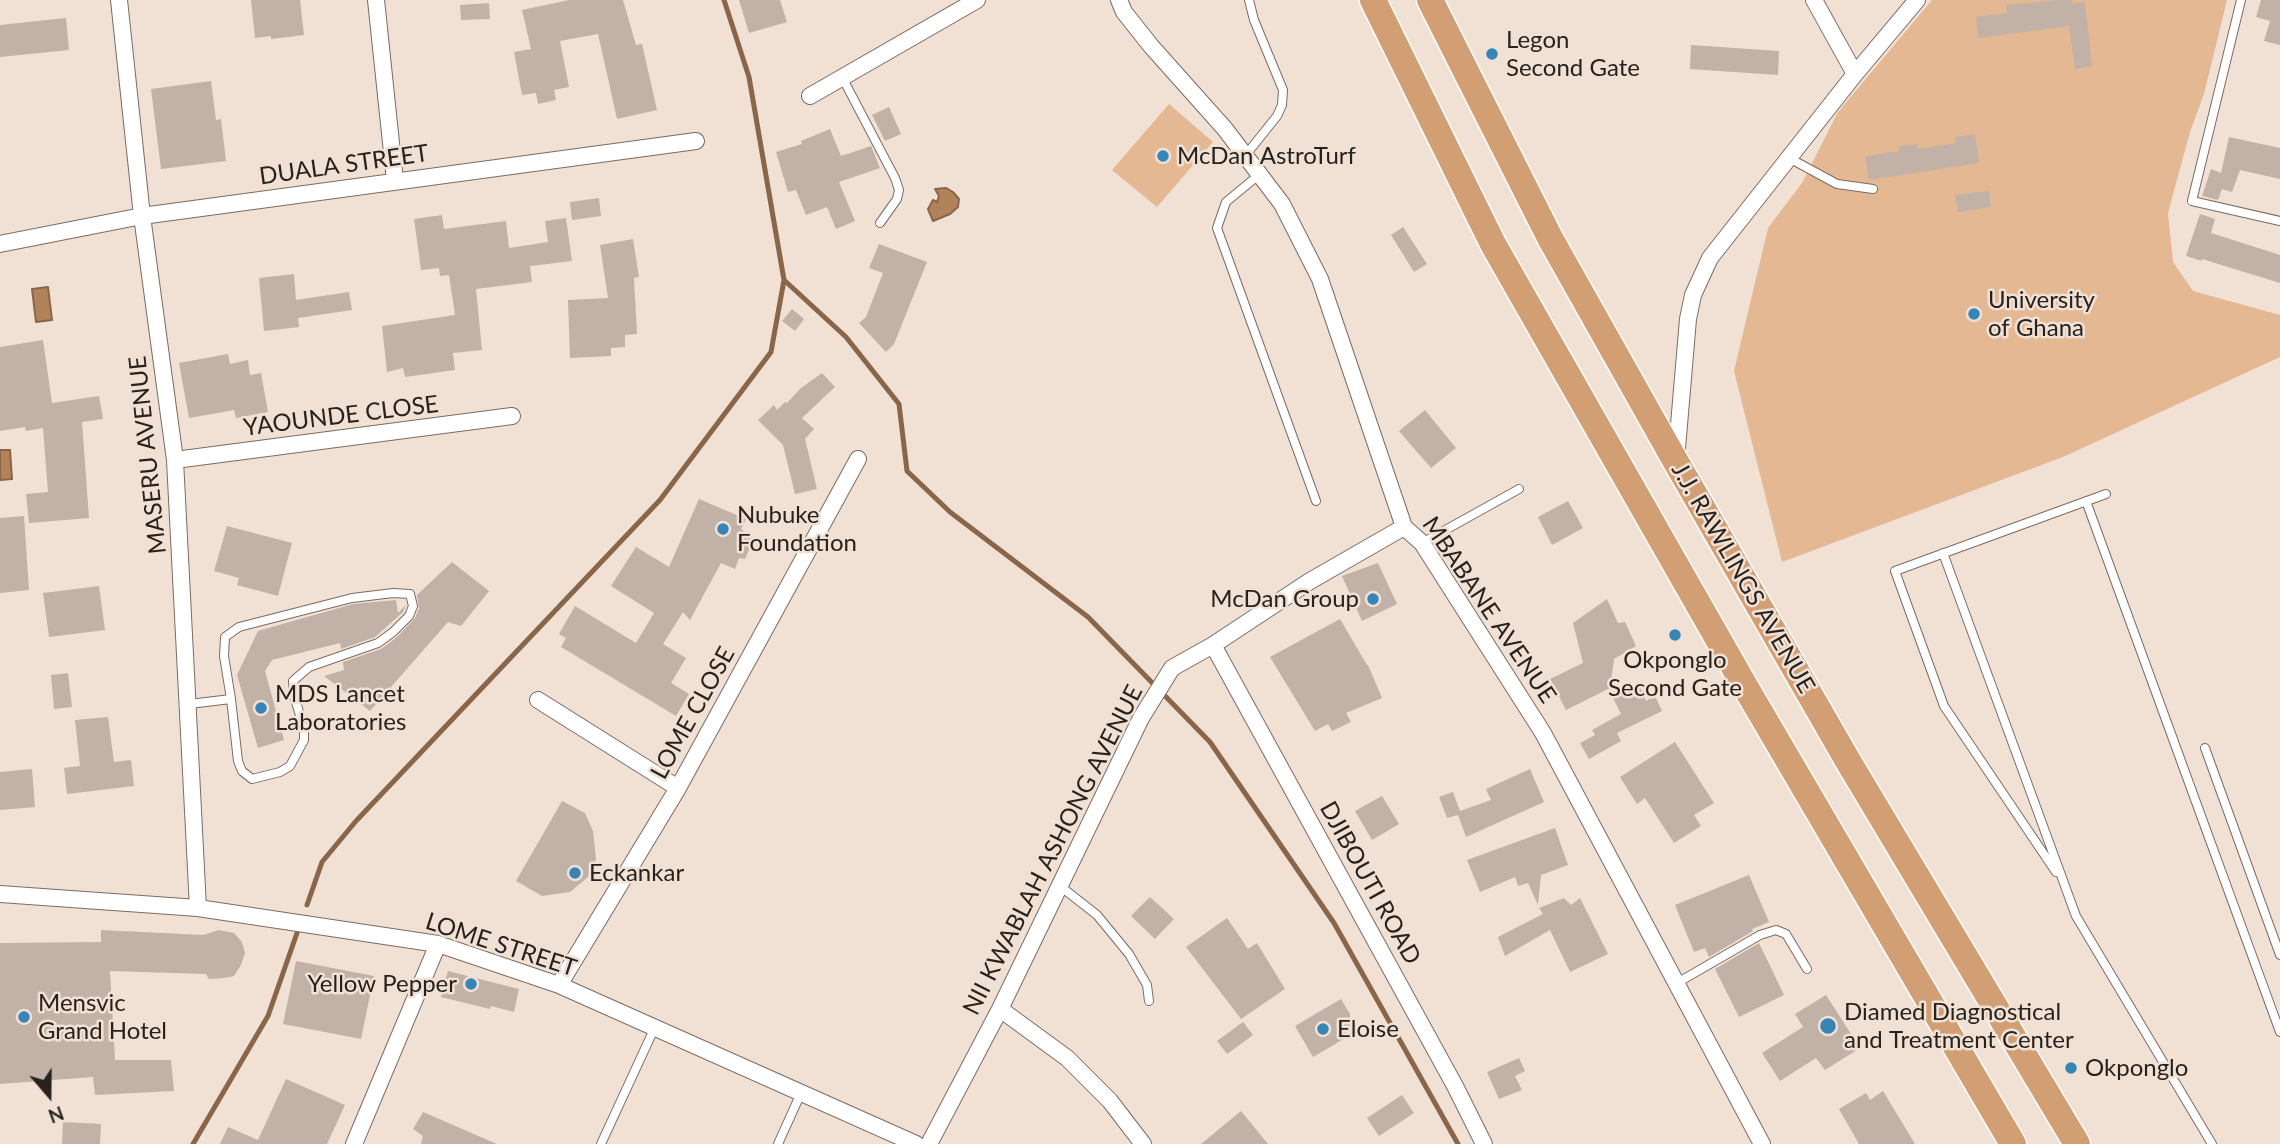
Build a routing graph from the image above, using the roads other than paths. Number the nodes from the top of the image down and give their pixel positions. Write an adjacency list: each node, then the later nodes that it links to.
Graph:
1 (119, 0): 20 (street, MASERU AVENUE)
2 (376, 0): 18 (street)
3 (977, 0): 12 (street)
4 (1119, 0): 15 (street, MBABANE AVENUE)
5 (1249, 0): 15 (lane)
6 (1373, 0): 63 (highway)
7 (1430, 0): 27 (highway, J.J. RAWLINGS AVENUE)
8 (1814, 0): 11 (street)
9 (1917, 0): 11 (street)
10 (2241, 0): 21 (lane)
11 (1855, 74): 16 (street)
12 (842, 77): 13 (street); 22 (lane)
13 (810, 96)
14 (696, 141): 18 (street, DUALA STREET)
15 (1245, 156): 17 (street, MBABANE AVENUE)
16 (1789, 158): 19 (lane); 27 (street)
17 (1260, 174): 30 (lane); 32 (street, MBABANE AVENUE)
18 (395, 181): 20 (street, DUALA STREET)
19 (1873, 188)
20 (142, 216): 23 (street, DUALA STREET); 26 (street, MASERU AVENUE)
21 (2280, 221)
22 (880, 223)
23 (0, 244)
24 (512, 416): 26 (street, YAOUNDE CLOSE)
25 (858, 459): 40 (street, LOME CLOSE)
26 (175, 460): 38 (street, MASERU AVENUE)
27 (1676, 462): 64 (highway, J.J. RAWLINGS AVENUE)
28 (1520, 489): 33 (lane)
29 (2106, 494): 31 (lane)
30 (1316, 501)
31 (2086, 501): 34 (lane); 53 (lane)
32 (1404, 527): 33 (street, MBABANE AVENUE); 35 (street, NII KWABLAH ASHONG AVENUE)
33 (1422, 543): 48 (street, MBABANE AVENUE)
34 (1943, 553): 41 (lane); 41 (lane)
35 (1213, 645): 42 (street, NII KWABLAH ASHONG AVENUE); 61 (street, DJIBOUTI ROAD)
36 (231, 699): 36 (lane); 38 (lane)
37 (538, 700): 40 (street)
38 (190, 704): 44 (street, MASERU AVENUE)
39 (2205, 748): 46 (lane)
40 (678, 788): 49 (street, LOME CLOSE)
41 (2064, 883): 65 (lane)
42 (1060, 886): 50 (lane); 51 (street, NII KWABLAH ASHONG AVENUE)
43 (0, 894): 44 (street, LOME STREET)
44 (198, 908): 45 (street, LOME STREET)
45 (438, 944): 49 (street, LOME STREET); 55 (street)
46 (2280, 954)
47 (1807, 969): 48 (lane)
48 (1677, 983): 62 (street, MBABANE AVENUE)
49 (559, 985): 52 (street, LOME STREET)
50 (1149, 1000)
51 (1000, 1009): 59 (street, NII KWABLAH ASHONG AVENUE); 60 (street)
52 (655, 1027): 54 (street, LOME STREET); 56 (lane)
53 (2280, 1032)
54 (801, 1093): 57 (lane); 58 (street, LOME STREET)
55 (354, 1144)
56 (601, 1144)
57 (778, 1144)
58 (916, 1144)
59 (929, 1144)
60 (1143, 1144)
61 (1484, 1144)
62 (1762, 1144)
63 (2012, 1144)
64 (2077, 1144)
65 (2212, 1144)

